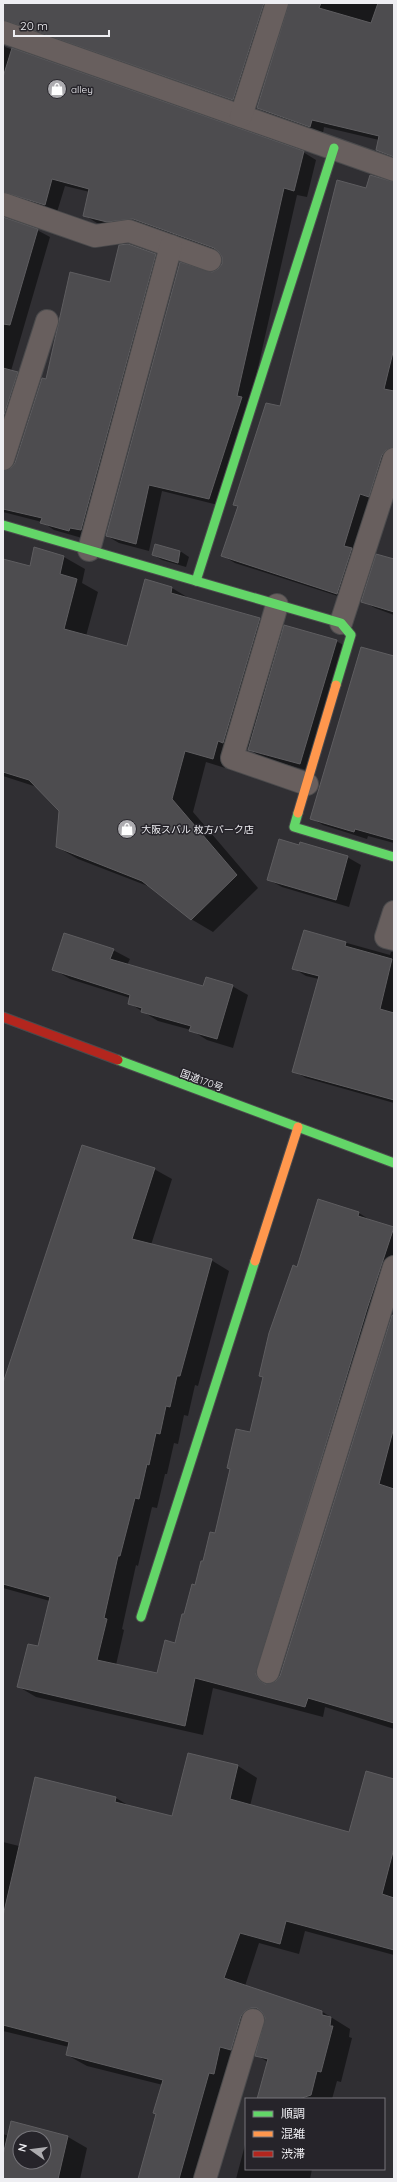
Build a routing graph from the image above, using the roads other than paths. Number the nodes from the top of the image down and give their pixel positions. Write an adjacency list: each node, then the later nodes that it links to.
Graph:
1 (277, 3): 3 (street)
2 (3, 32): 3 (street)
3 (241, 116): 4 (street)
4 (334, 148): 5 (street); 14 (main road)
5 (394, 170)
6 (3, 204): 7 (street)
7 (171, 246): 8 (street); 13 (street)
8 (210, 260)
9 (47, 321): 10 (street)
10 (3, 459)
11 (394, 459): 16 (street)
12 (3, 525): 13 (main road)
13 (89, 550): 14 (main road)
14 (196, 581): 15 (main road)
15 (276, 605): 16 (main road); 17 (street)
16 (341, 623): 17 (main road)
17 (307, 784): 18 (main road)
18 (394, 857)
19 (394, 912): 20 (street)
20 (394, 939)
21 (3, 1017): 22 (main road, 国道170号)
22 (298, 1127): 23 (main road, 国道170号); 25 (main road)
23 (394, 1163)
24 (394, 1267): 26 (street)
25 (141, 1617)
26 (268, 1672)
27 (253, 2020): 28 (street)
28 (205, 2179)

